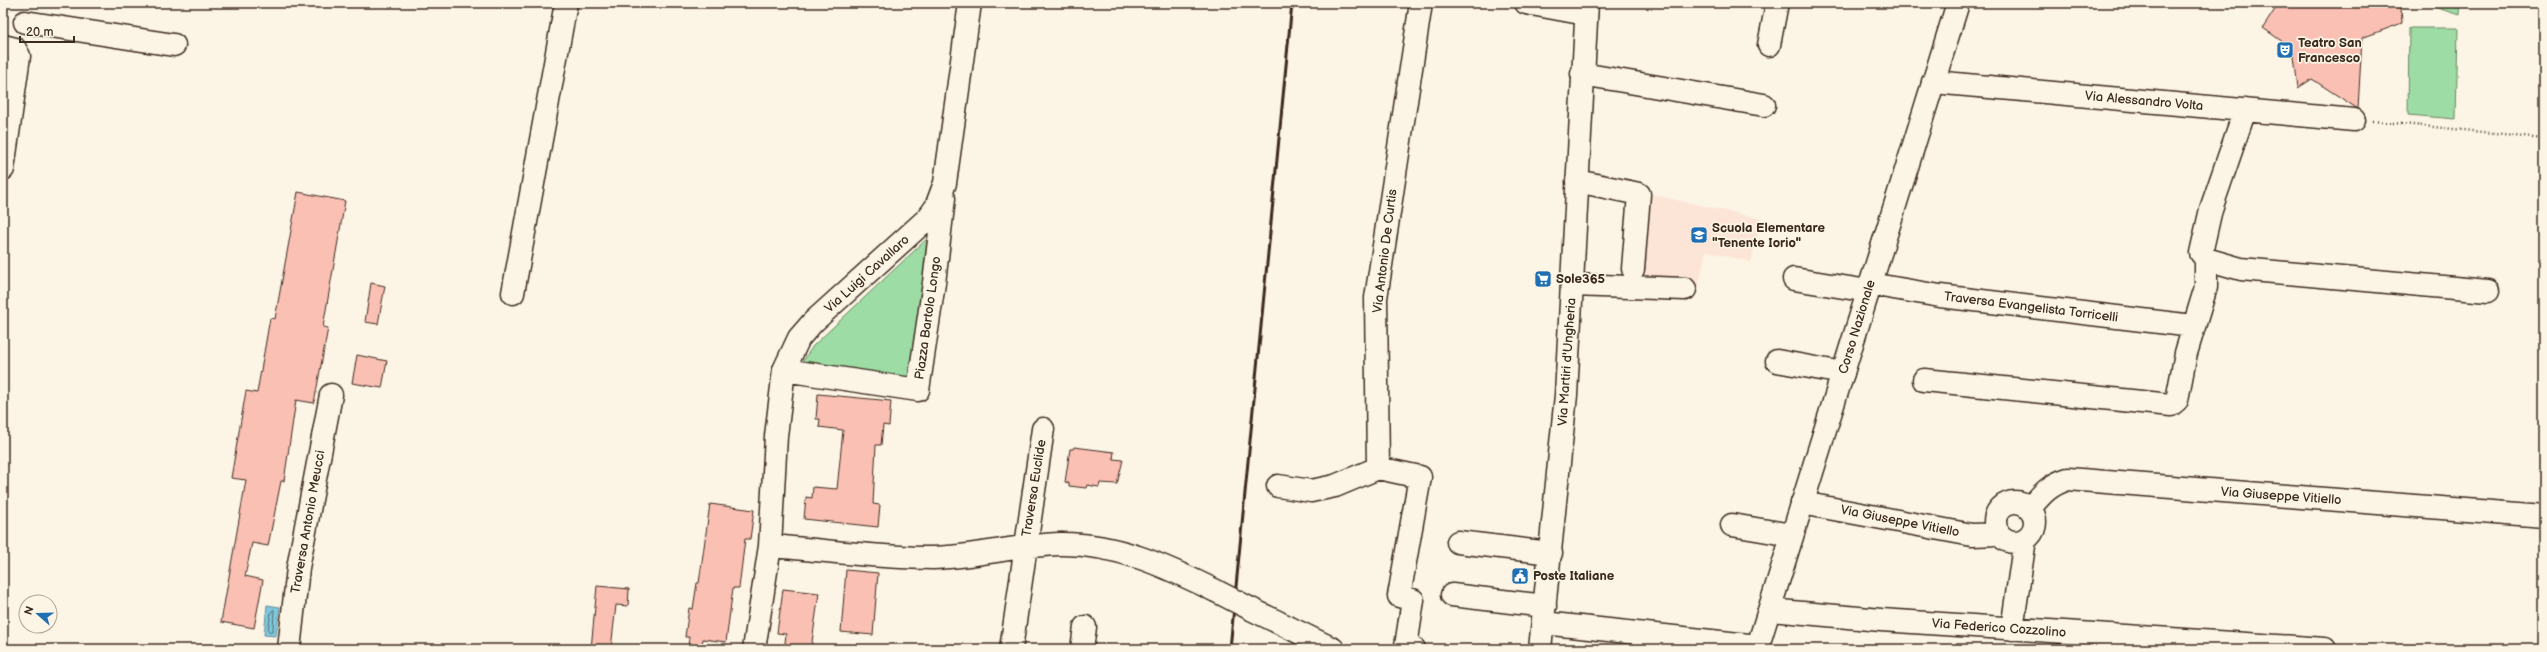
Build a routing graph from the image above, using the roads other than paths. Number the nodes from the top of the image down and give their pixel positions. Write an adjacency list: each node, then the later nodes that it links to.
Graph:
1 (566, 3): 29 (street)
2 (970, 3): 19 (street, Via Luigi Cavallaro)
3 (1421, 3): 37 (street, Via Antonio De Curtis)
4 (1526, 3): 7 (street)
5 (1777, 3): 10 (street)
6 (1957, 4): 13 (street, Corso Nazionale)
7 (1587, 8): 12 (street, Via Martiri d'Ungheria)
8 (27, 12): 9 (street); 11 (street)
9 (174, 45)
10 (1769, 45)
11 (9, 48): 17 (street)
12 (1582, 74): 14 (street); 18 (street, Via Martiri d'Ungheria)
13 (1933, 82): 15 (street, Via Alessandro Volta); 26 (street, Corso Nazionale)
14 (1764, 105)
15 (2245, 110): 16 (street, Via Alessandro Volta); 21 (street)
16 (2354, 120)
17 (3, 169)
18 (1577, 181): 22 (street); 24 (street, Via Martiri d'Ungheria)
19 (945, 183): 32 (street, Via Luigi Cavallaro); 32 (street, Piazza Bartolo Longo)
20 (1652, 207): 25 (street)
21 (2206, 259): 28 (street); 30 (street)
22 (1632, 269)
23 (1794, 279): 26 (street, Traversa Evangelista Torricelli)
24 (1572, 284): 25 (street); 49 (street, Via Martiri d'Ungheria)
25 (1646, 287): 27 (street)
26 (1869, 288): 30 (street, Traversa Evangelista Torricelli); 33 (street, Corso Nazionale)
27 (1686, 289)
28 (2488, 291)
29 (513, 293)
30 (2193, 326): 34 (street)
31 (1777, 361): 33 (street)
32 (784, 370): 47 (street, Via Luigi Cavallaro)
33 (1842, 373): 39 (street, Corso Nazionale)
34 (1924, 380)
35 (331, 395): 56 (street, Traversa Antonio Meucci)
36 (1043, 429): 48 (street, Traversa Euclide)
37 (1378, 468): 38 (street); 61 (street)
38 (1278, 486)
39 (1802, 503): 43 (street, Via Giuseppe Vitiello); 44 (street, Corso Nazionale)
40 (2030, 508): 41 (street, Via Giuseppe Vitiello); 43 (street); 45 (street)
41 (2544, 516)
42 (1732, 524): 44 (street)
43 (1999, 534): 45 (street, Via Giuseppe Vitiello)
44 (1792, 535): 51 (street, Corso Nazionale)
45 (2025, 539): 54 (street)
46 (1458, 542): 49 (street)
47 (770, 546): 48 (street); 57 (street, Via Luigi Cavallaro)
48 (1024, 547): 58 (street, Traversa Euclide); 60 (street, bridge)
49 (1551, 552): 52 (street, Via Martiri d'Ungheria)
50 (1452, 595): 52 (street)
51 (1770, 610): 54 (street, Via Federico Cozzolino); 55 (street, Corso Nazionale)
52 (1544, 614): 55 (street); 62 (street, Via Martiri d'Ungheria)
53 (1085, 627): 59 (street)
54 (2012, 628): 63 (street, Via Federico Cozzolino)
55 (1757, 647)
56 (289, 649)
57 (754, 649)
58 (1011, 649)
59 (1082, 649)
60 (1333, 649)
61 (1414, 649)
62 (1540, 649)
63 (2325, 649)

